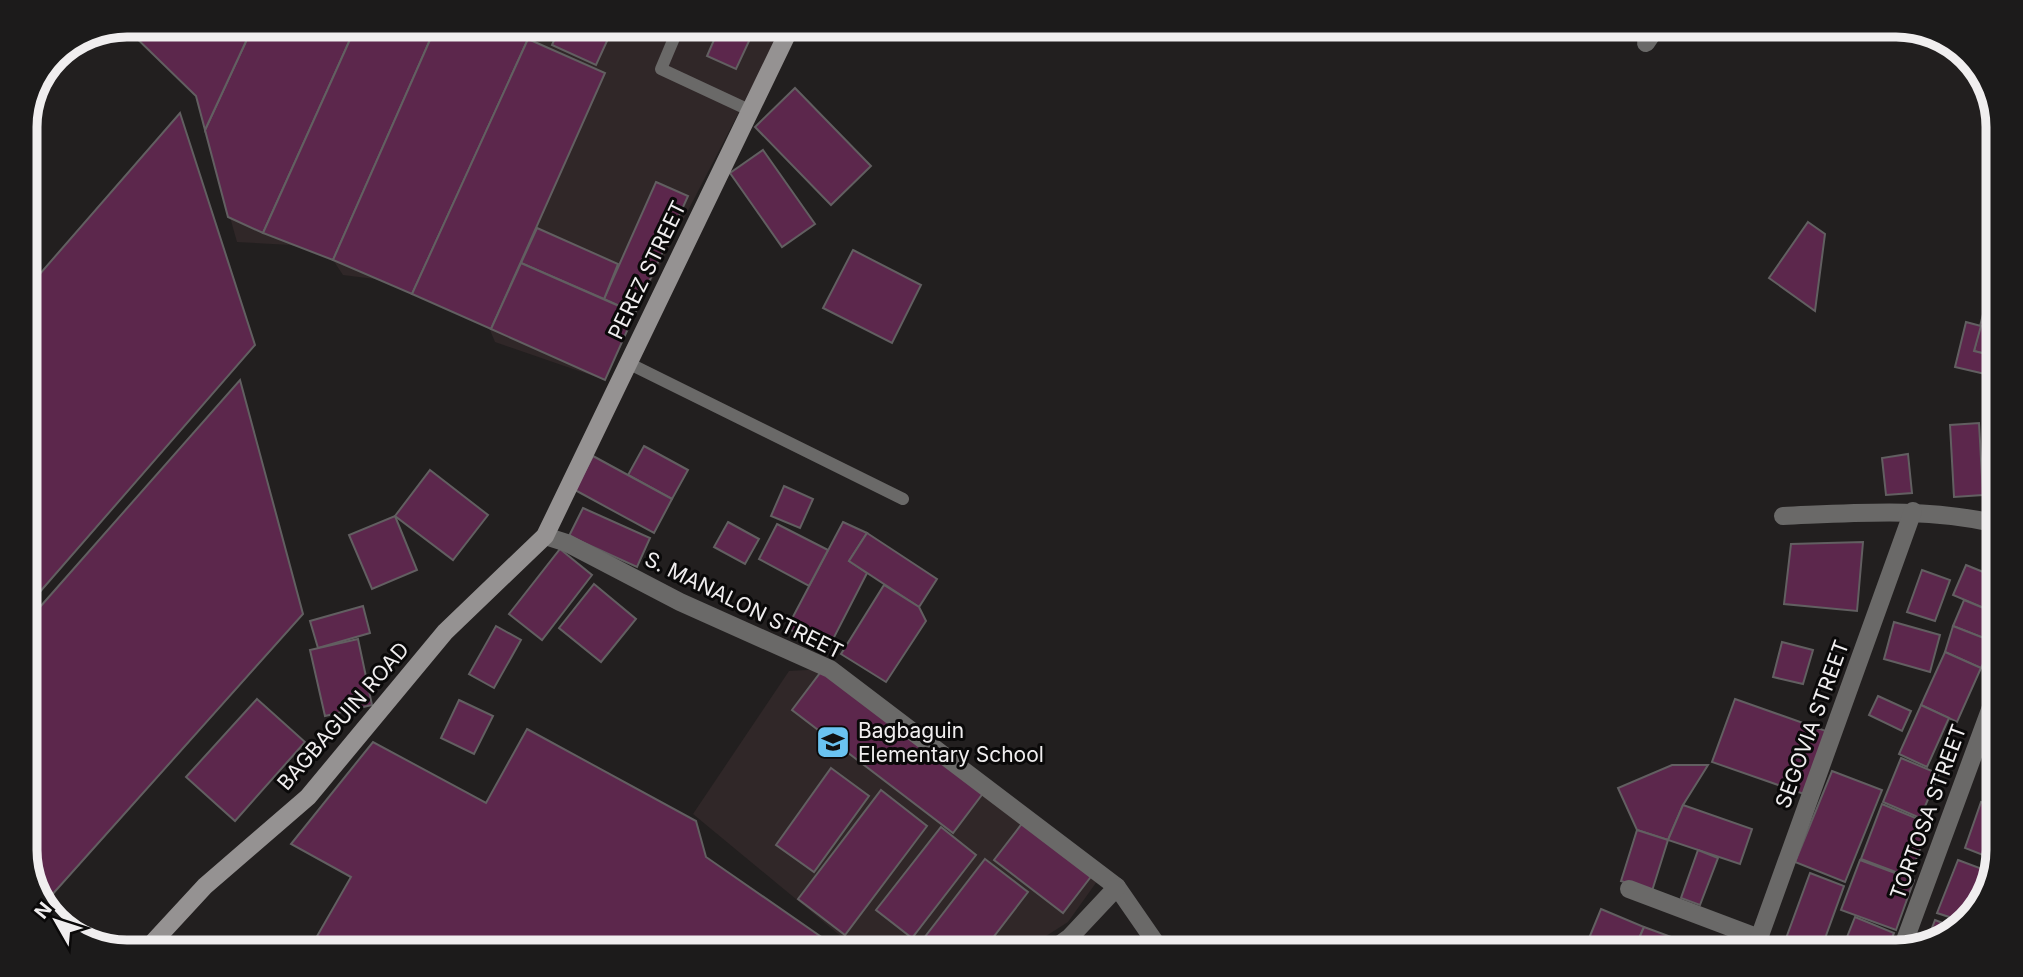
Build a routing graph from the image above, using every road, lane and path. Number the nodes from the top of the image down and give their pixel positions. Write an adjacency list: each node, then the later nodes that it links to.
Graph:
1 (675, 37): 5 (lane)
2 (786, 37): 5 (street, PEREZ STREET)
3 (1650, 37): 4 (street)
4 (1646, 43)
5 (749, 110): 6 (street, PEREZ STREET)
6 (628, 363): 7 (lane); 11 (street, PEREZ STREET)
7 (903, 499)
8 (1913, 511): 9 (street); 10 (street); 20 (street, SEGOVIA STREET)
9 (1783, 516)
10 (1986, 521)
11 (545, 536): 13 (street, S. MANALON STREET); 16 (street, BAGBAGUIN ROAD)
12 (1986, 721): 15 (street, TORTOSA STREET)
13 (1117, 887): 17 (street); 18 (street, S. MANALON STREET)
14 (1629, 889): 19 (street)
15 (1905, 939)
16 (156, 940)
17 (1066, 940)
18 (1153, 940)
19 (1745, 940)
20 (1758, 940)

